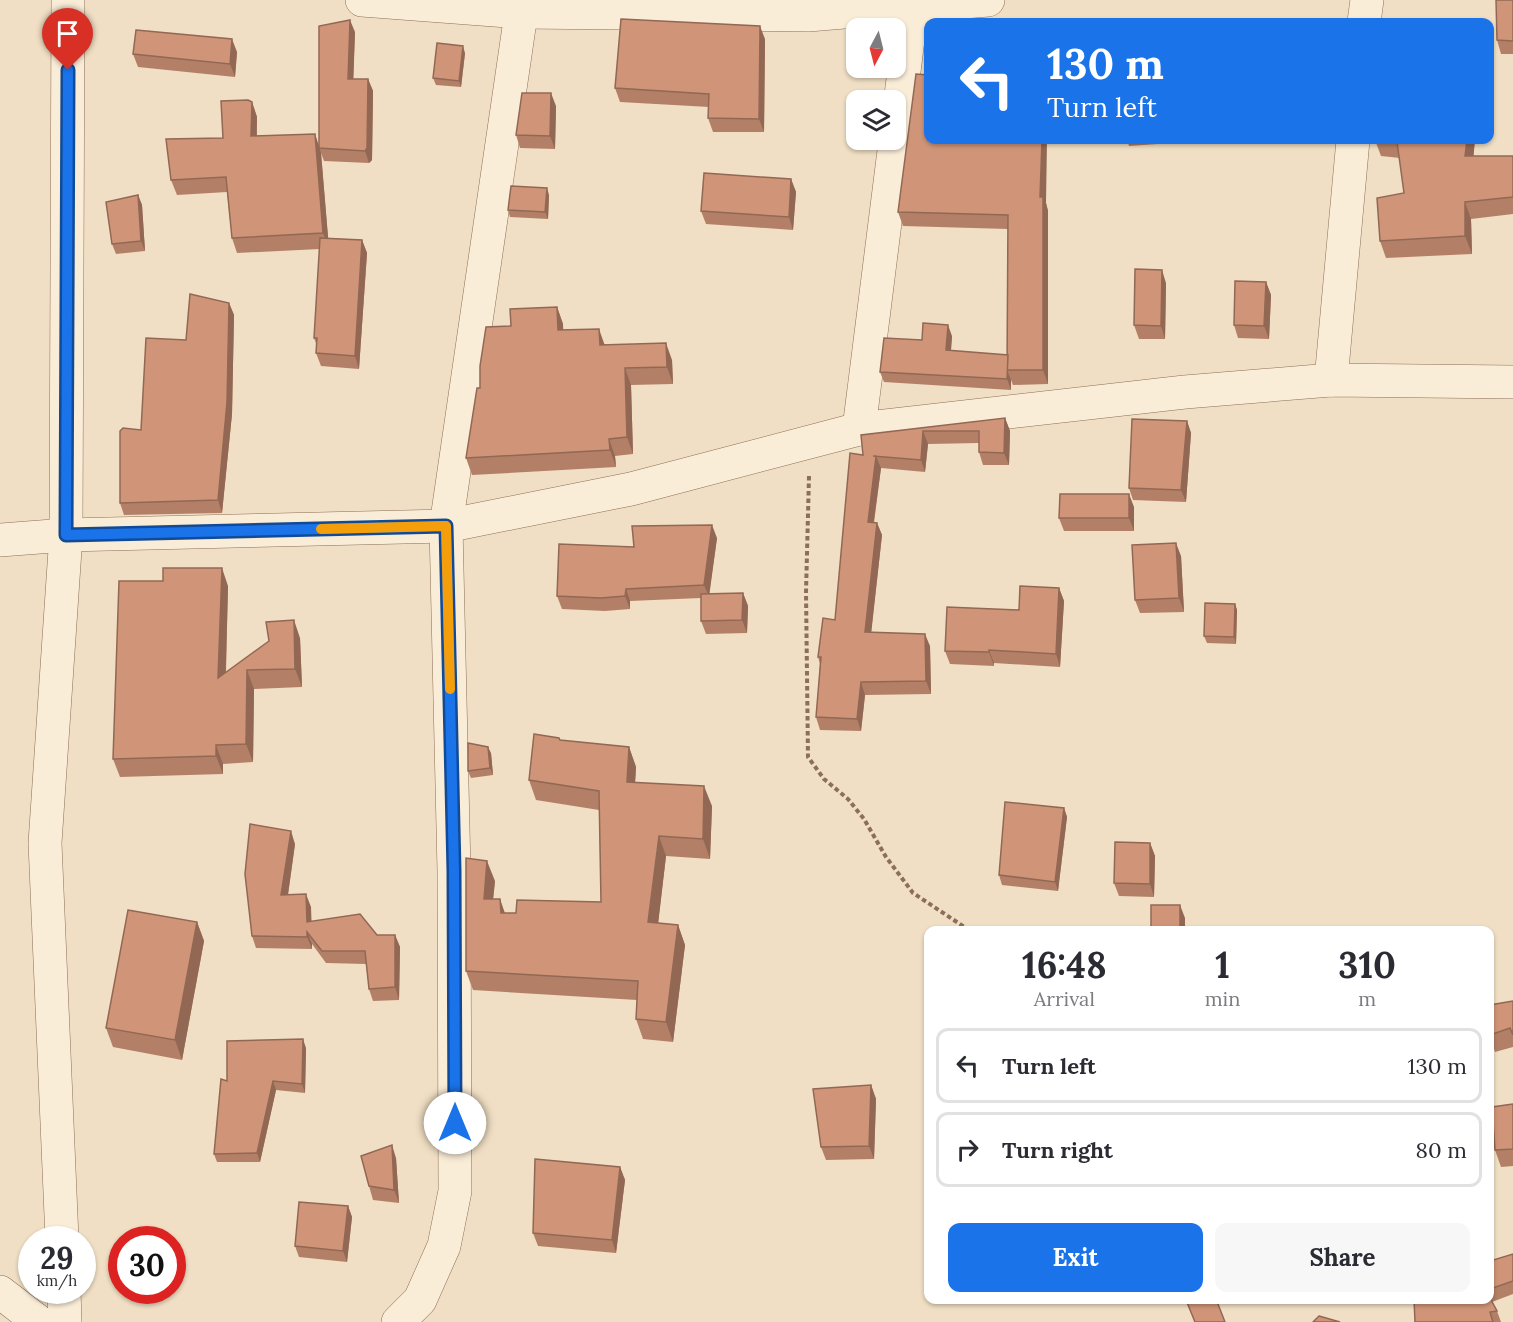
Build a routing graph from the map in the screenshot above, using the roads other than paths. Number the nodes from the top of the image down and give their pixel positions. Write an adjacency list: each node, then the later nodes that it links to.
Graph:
1 (68, 0): 13 (street)
2 (362, 0): 6 (street)
3 (988, 0): 5 (street)
4 (1367, 0): 7 (street)
5 (913, 3): 6 (street); 11 (street)
6 (522, 6): 12 (street)
7 (1365, 18)
8 (1353, 144): 9 (street)
9 (1331, 380): 10 (street); 11 (street)
10 (1513, 382)
11 (859, 429): 12 (street)
12 (446, 526): 13 (street); 20 (street)
13 (66, 535): 14 (street); 15 (street)
14 (0, 540)
15 (61, 1226)
16 (0, 1292): 18 (street)
17 (64, 1304): 19 (street)
18 (39, 1322)
19 (65, 1322)
20 (398, 1322)

